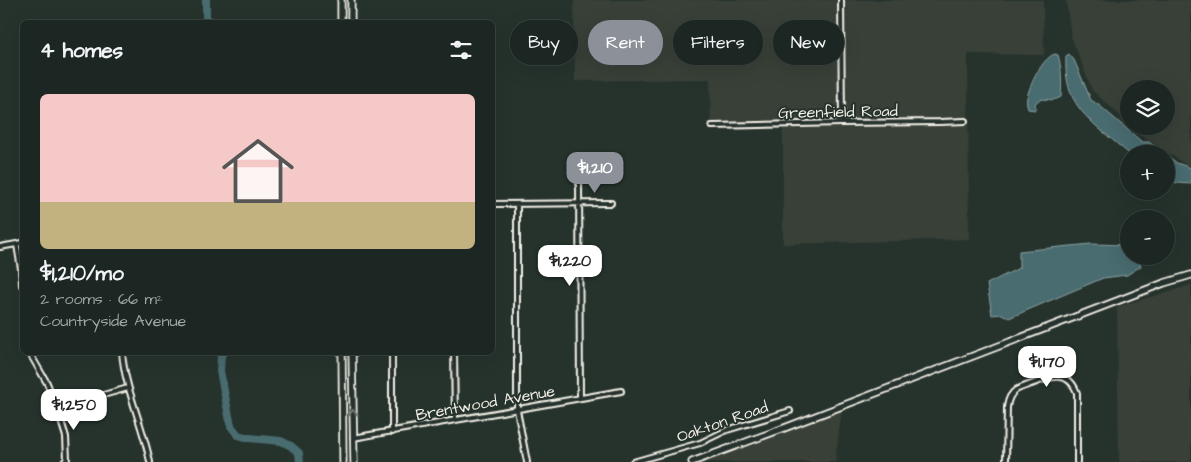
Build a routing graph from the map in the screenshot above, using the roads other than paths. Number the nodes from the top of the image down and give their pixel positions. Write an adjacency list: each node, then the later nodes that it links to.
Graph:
1 (341, 0): 4 (main road)
2 (351, 0): 5 (main road)
3 (841, 0): 7 (street)
4 (341, 20)
5 (351, 20)
6 (965, 121): 7 (street, Greenfield Road)
7 (842, 123): 8 (street, Greenfield Road)
8 (712, 126)
9 (579, 176): 12 (street)
10 (495, 204): 11 (street)
11 (517, 204): 12 (street); 29 (street)
12 (579, 204): 13 (street); 27 (street)
13 (611, 204)
14 (20, 243): 15 (street)
15 (17, 244): 16 (street); 17 (street)
16 (0, 247)
17 (20, 263)
18 (1191, 275): 40 (main road)
19 (32, 355): 28 (street)
20 (122, 355): 25 (street)
21 (342, 355): 36 (main road)
22 (352, 355): 33 (main road, one-way to 22)
23 (392, 355): 32 (street)
24 (454, 355): 31 (street)
25 (128, 388): 28 (street); 35 (street)
26 (621, 391): 27 (street, Brentwood Avenue)
27 (580, 398): 29 (street, Brentwood Avenue)
28 (57, 408): 34 (street)
29 (517, 410): 31 (street, Brentwood Avenue); 38 (street)
30 (790, 411): 39 (street, Oakton Road)
31 (455, 420): 32 (street, Brentwood Avenue)
32 (392, 432): 33 (street, Brentwood Avenue)
33 (353, 438): 37 (main road)
34 (66, 460)
35 (150, 462)
36 (343, 462)
37 (354, 462)
38 (527, 462)
39 (633, 462)
40 (692, 462)
41 (1006, 462): 42 (street)
42 (1077, 462)

